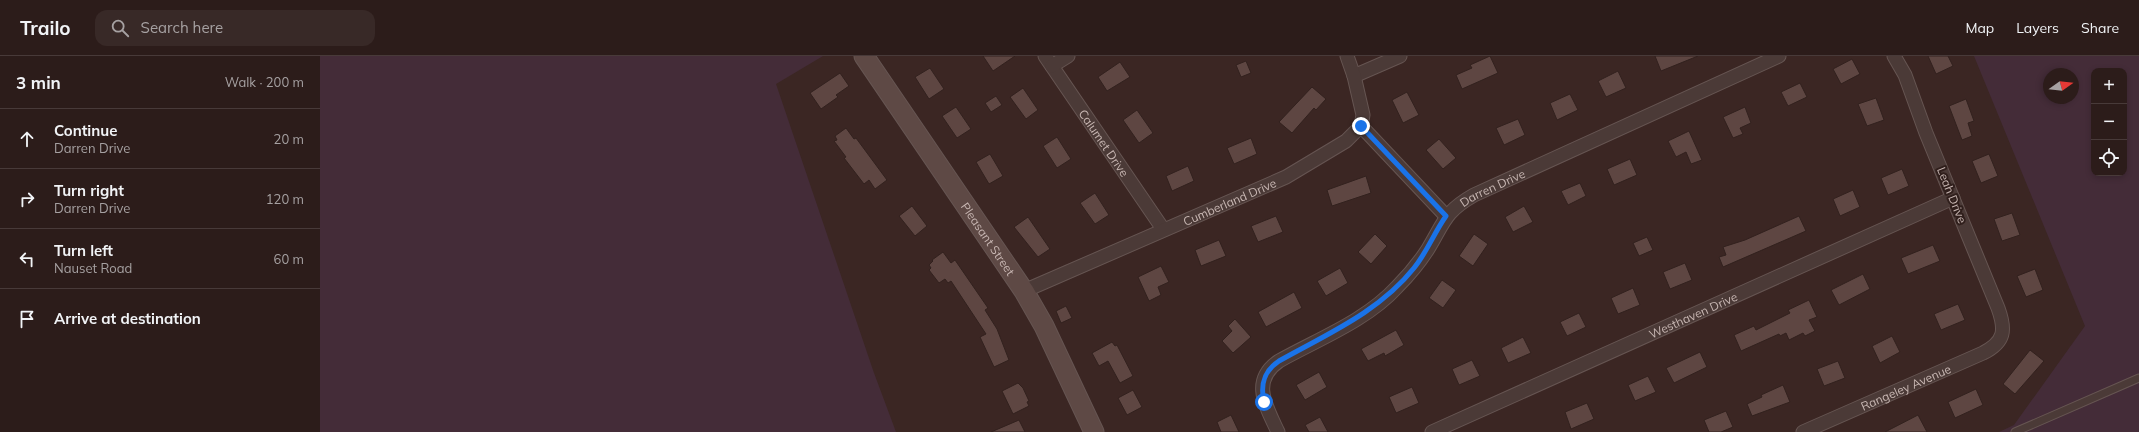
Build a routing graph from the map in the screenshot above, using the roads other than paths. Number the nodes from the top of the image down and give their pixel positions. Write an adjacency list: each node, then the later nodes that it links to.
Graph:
1 (864, 56): 13 (main road, Pleasant Street)
2 (1068, 56): 7 (street)
3 (1347, 56): 8 (street)
4 (1400, 56): 8 (street)
5 (1779, 56): 11 (street, Darren Drive)
6 (1894, 56): 10 (street, Leah Drive)
7 (1049, 61): 12 (street, Calumet Drive)
8 (1354, 76): 9 (street)
9 (1361, 126): 11 (street); 12 (street, Cumberland Drive)
10 (1953, 198): 14 (street, Leah Drive); 18 (street, Westhaven Drive)
11 (1446, 216): 17 (street, Darren Drive)
12 (1163, 229): 13 (street, Cumberland Drive)
13 (1024, 291): 16 (main road, Pleasant Street)
14 (2002, 335): 19 (street, Rangeley Avenue)
15 (2139, 378): 20 (lane)
16 (1094, 432)
17 (1278, 432)
18 (1432, 432)
19 (1803, 432)
20 (2015, 432)

